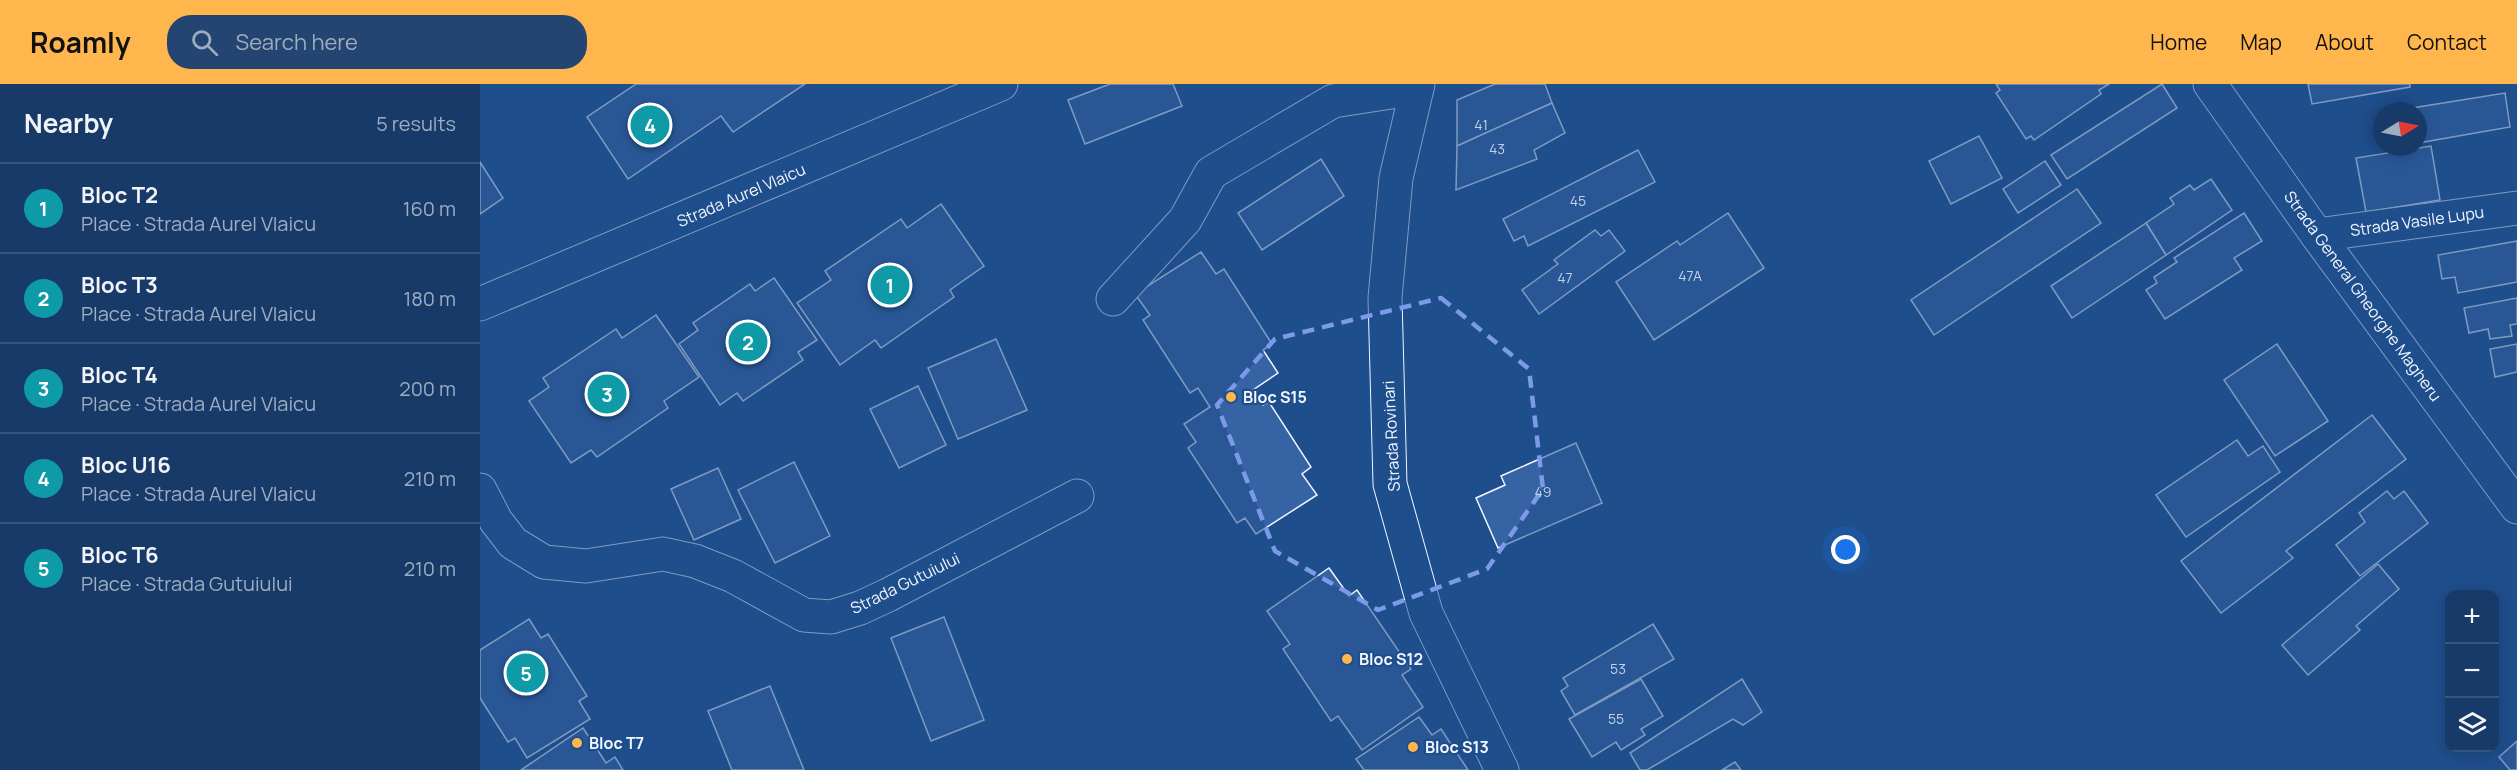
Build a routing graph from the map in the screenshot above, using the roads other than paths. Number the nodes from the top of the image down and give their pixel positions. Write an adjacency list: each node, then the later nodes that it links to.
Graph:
1 (1001, 84): 7 (street, Strada Aurel Vlaicu)
2 (2210, 84): 5 (street, Strada General Gheorghe Magheru)
3 (1418, 86): 6 (street); 11 (street, Strada Rovinari)
4 (2517, 208): 5 (street, Strada Vasile Lupu)
5 (2317, 235): 10 (street, Strada General Gheorghe Magheru)
6 (1113, 299)
7 (480, 304)
8 (480, 490): 9 (street, Strada Gutuiului)
9 (1077, 496)
10 (2517, 507)
11 (1502, 770)

